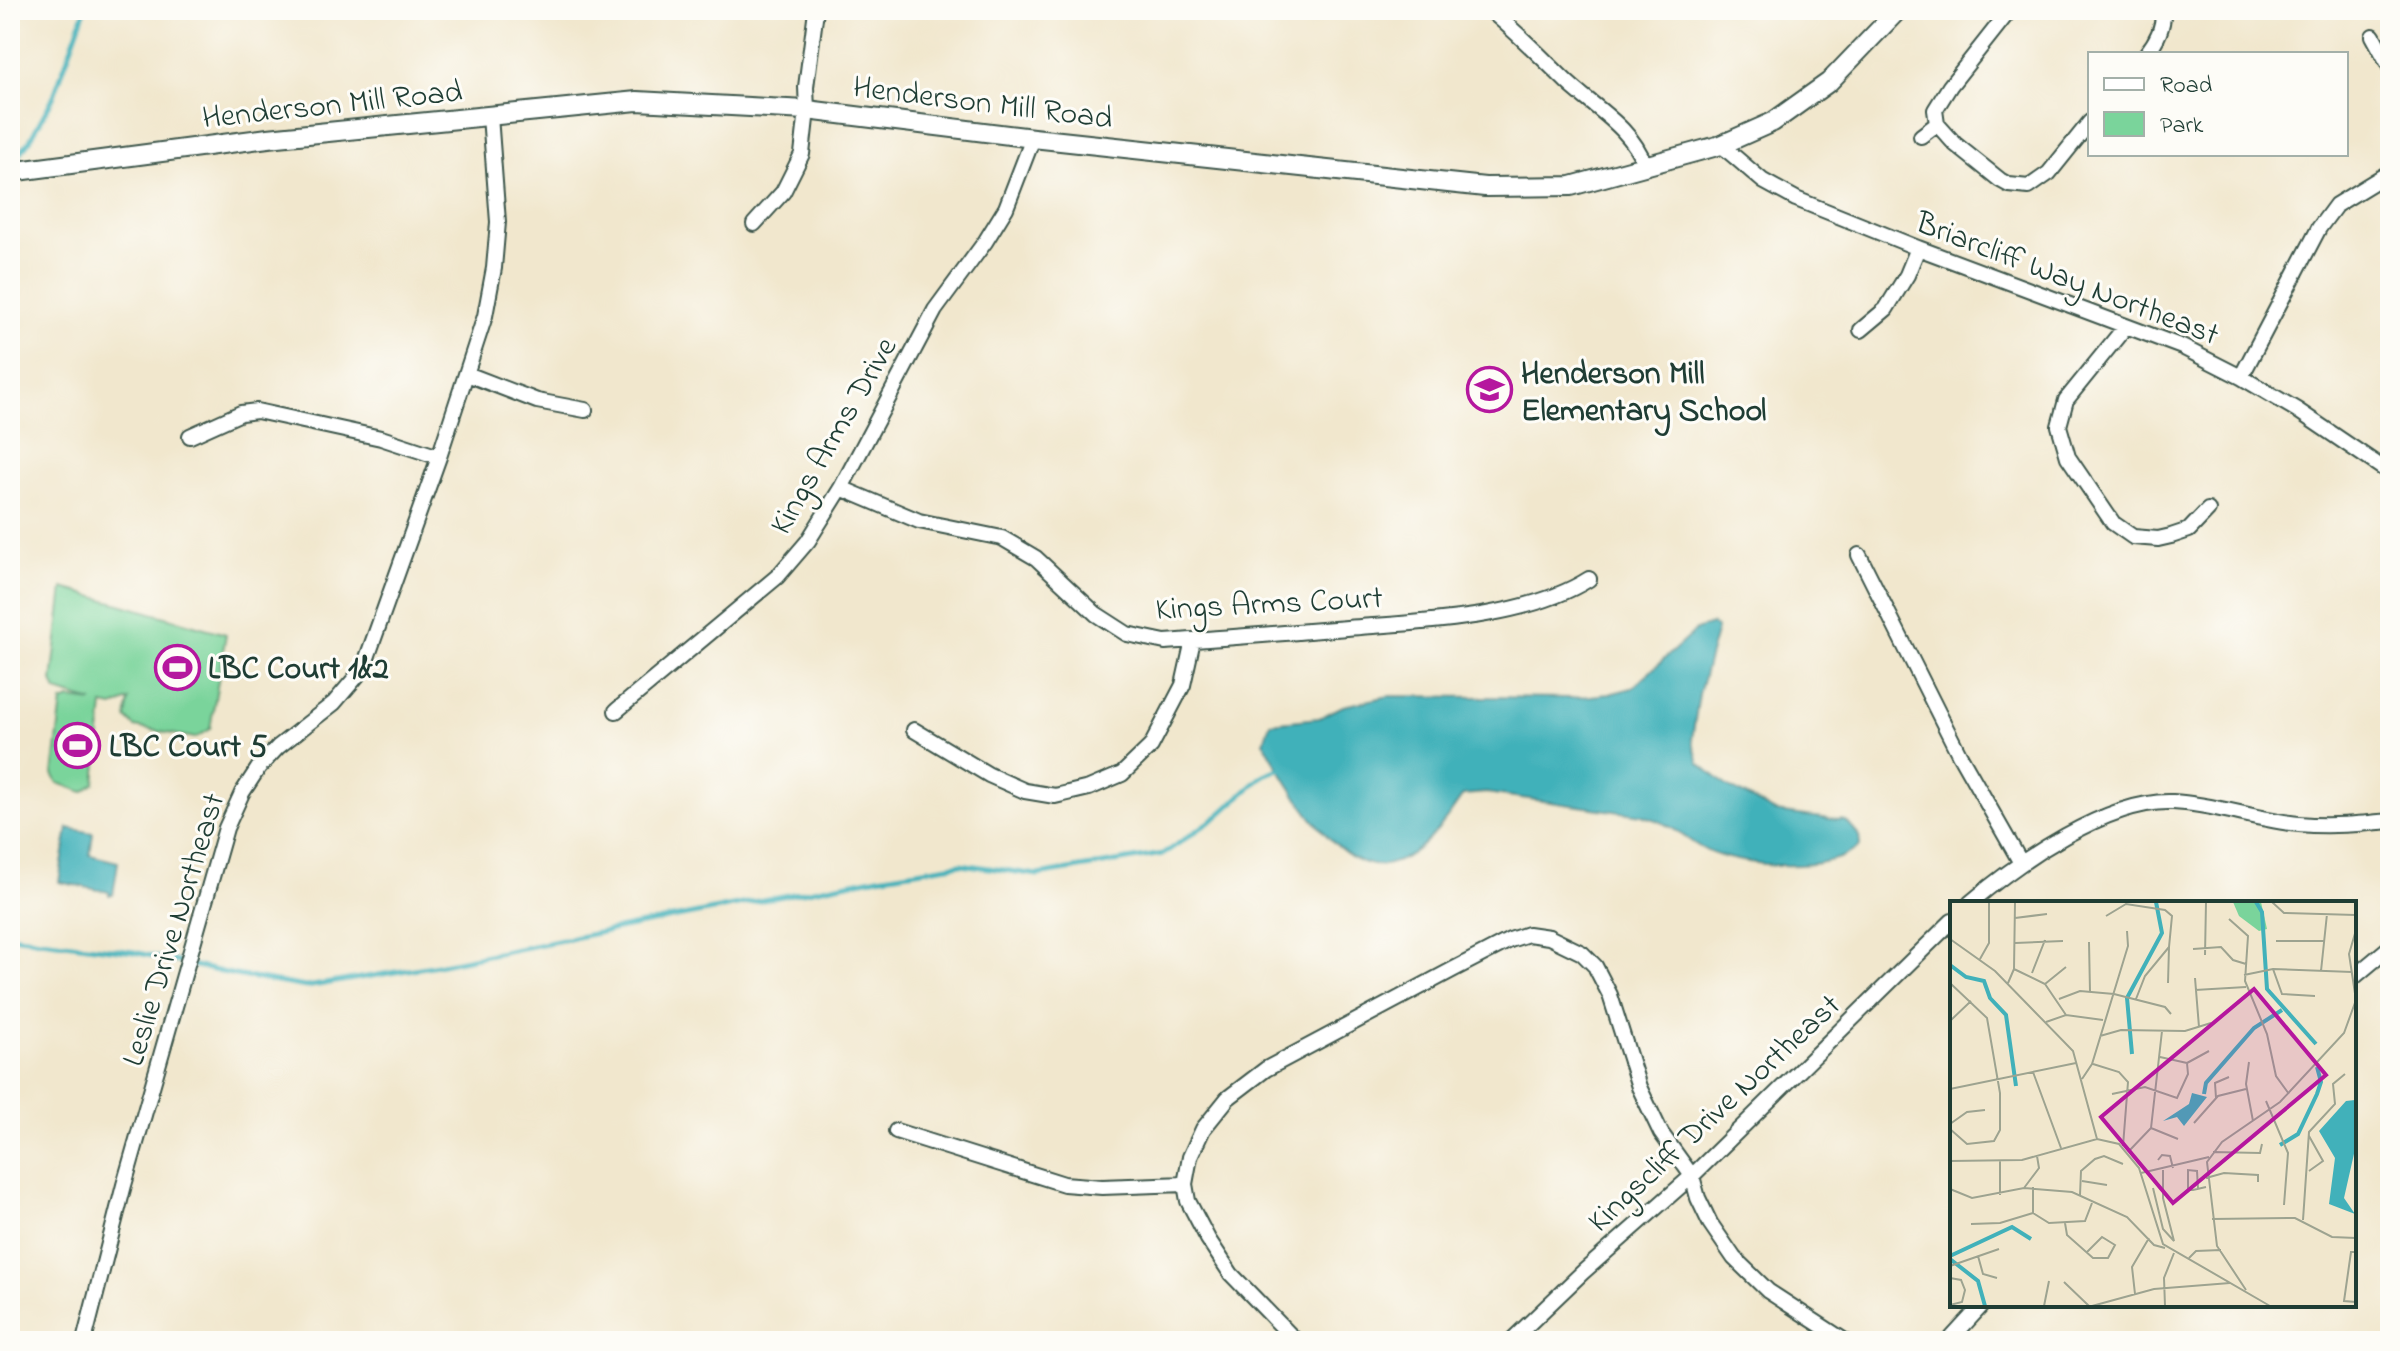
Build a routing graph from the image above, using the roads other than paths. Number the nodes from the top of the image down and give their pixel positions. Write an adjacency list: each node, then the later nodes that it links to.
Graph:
1 (816, 10): 9 (street)
2 (1490, 10): 16 (street)
3 (1898, 10): 15 (street, Henderson Mill Road)
4 (2010, 10): 11 (street)
5 (2163, 10): 7 (street)
6 (2373, 36): 8 (street)
7 (2153, 51)
8 (2390, 67)
9 (807, 110): 10 (street, Henderson Mill Road); 14 (street, Henderson Mill Road); 19 (street)
10 (490, 116): 17 (street, Henderson Mill Road); 23 (street, Leslie Drive Northeast)
11 (1937, 124): 12 (street); 13 (street)
12 (2088, 124)
13 (1921, 136)
14 (1033, 138): 16 (street, Henderson Mill Road); 29 (street, Kings Arms Drive)
15 (1721, 145): 16 (street, Henderson Mill Road); 20 (street, Briarcliff Way Northeast)
16 (1645, 165)
17 (14, 171)
18 (2390, 172): 24 (street)
19 (754, 224)
20 (1918, 248): 21 (street, Briarcliff Way Northeast); 22 (street)
21 (2126, 326): 24 (street, Briarcliff Way Northeast); 30 (street)
22 (1861, 330)
23 (467, 374): 25 (street); 27 (street, Leslie Drive Northeast)
24 (2241, 377): 28 (street, Briarcliff Way Northeast)
25 (585, 410)
26 (190, 436): 27 (street)
27 (439, 457): 46 (street, Leslie Drive Northeast)
28 (2390, 473)
29 (841, 488): 33 (street, Kings Arms Court); 34 (street, Kings Arms Drive)
30 (2208, 510)
31 (1859, 555): 37 (street)
32 (1589, 579): 33 (street, Kings Arms Court)
33 (1193, 640): 35 (street)
34 (616, 711)
35 (914, 730)
36 (2390, 821): 37 (street)
37 (2021, 863): 38 (street)
38 (1973, 901)
39 (1950, 923): 43 (street, Kingscliff Drive Northeast)
40 (2390, 947): 41 (street)
41 (2356, 975)
42 (896, 1131): 44 (street)
43 (1692, 1176): 44 (street); 48 (street, Kingscliff Drive Northeast); 49 (street)
44 (1185, 1184): 47 (street)
45 (1980, 1307): 50 (street)
46 (84, 1341)
47 (1296, 1341)
48 (1511, 1341)
49 (1845, 1341)
50 (1949, 1341)

